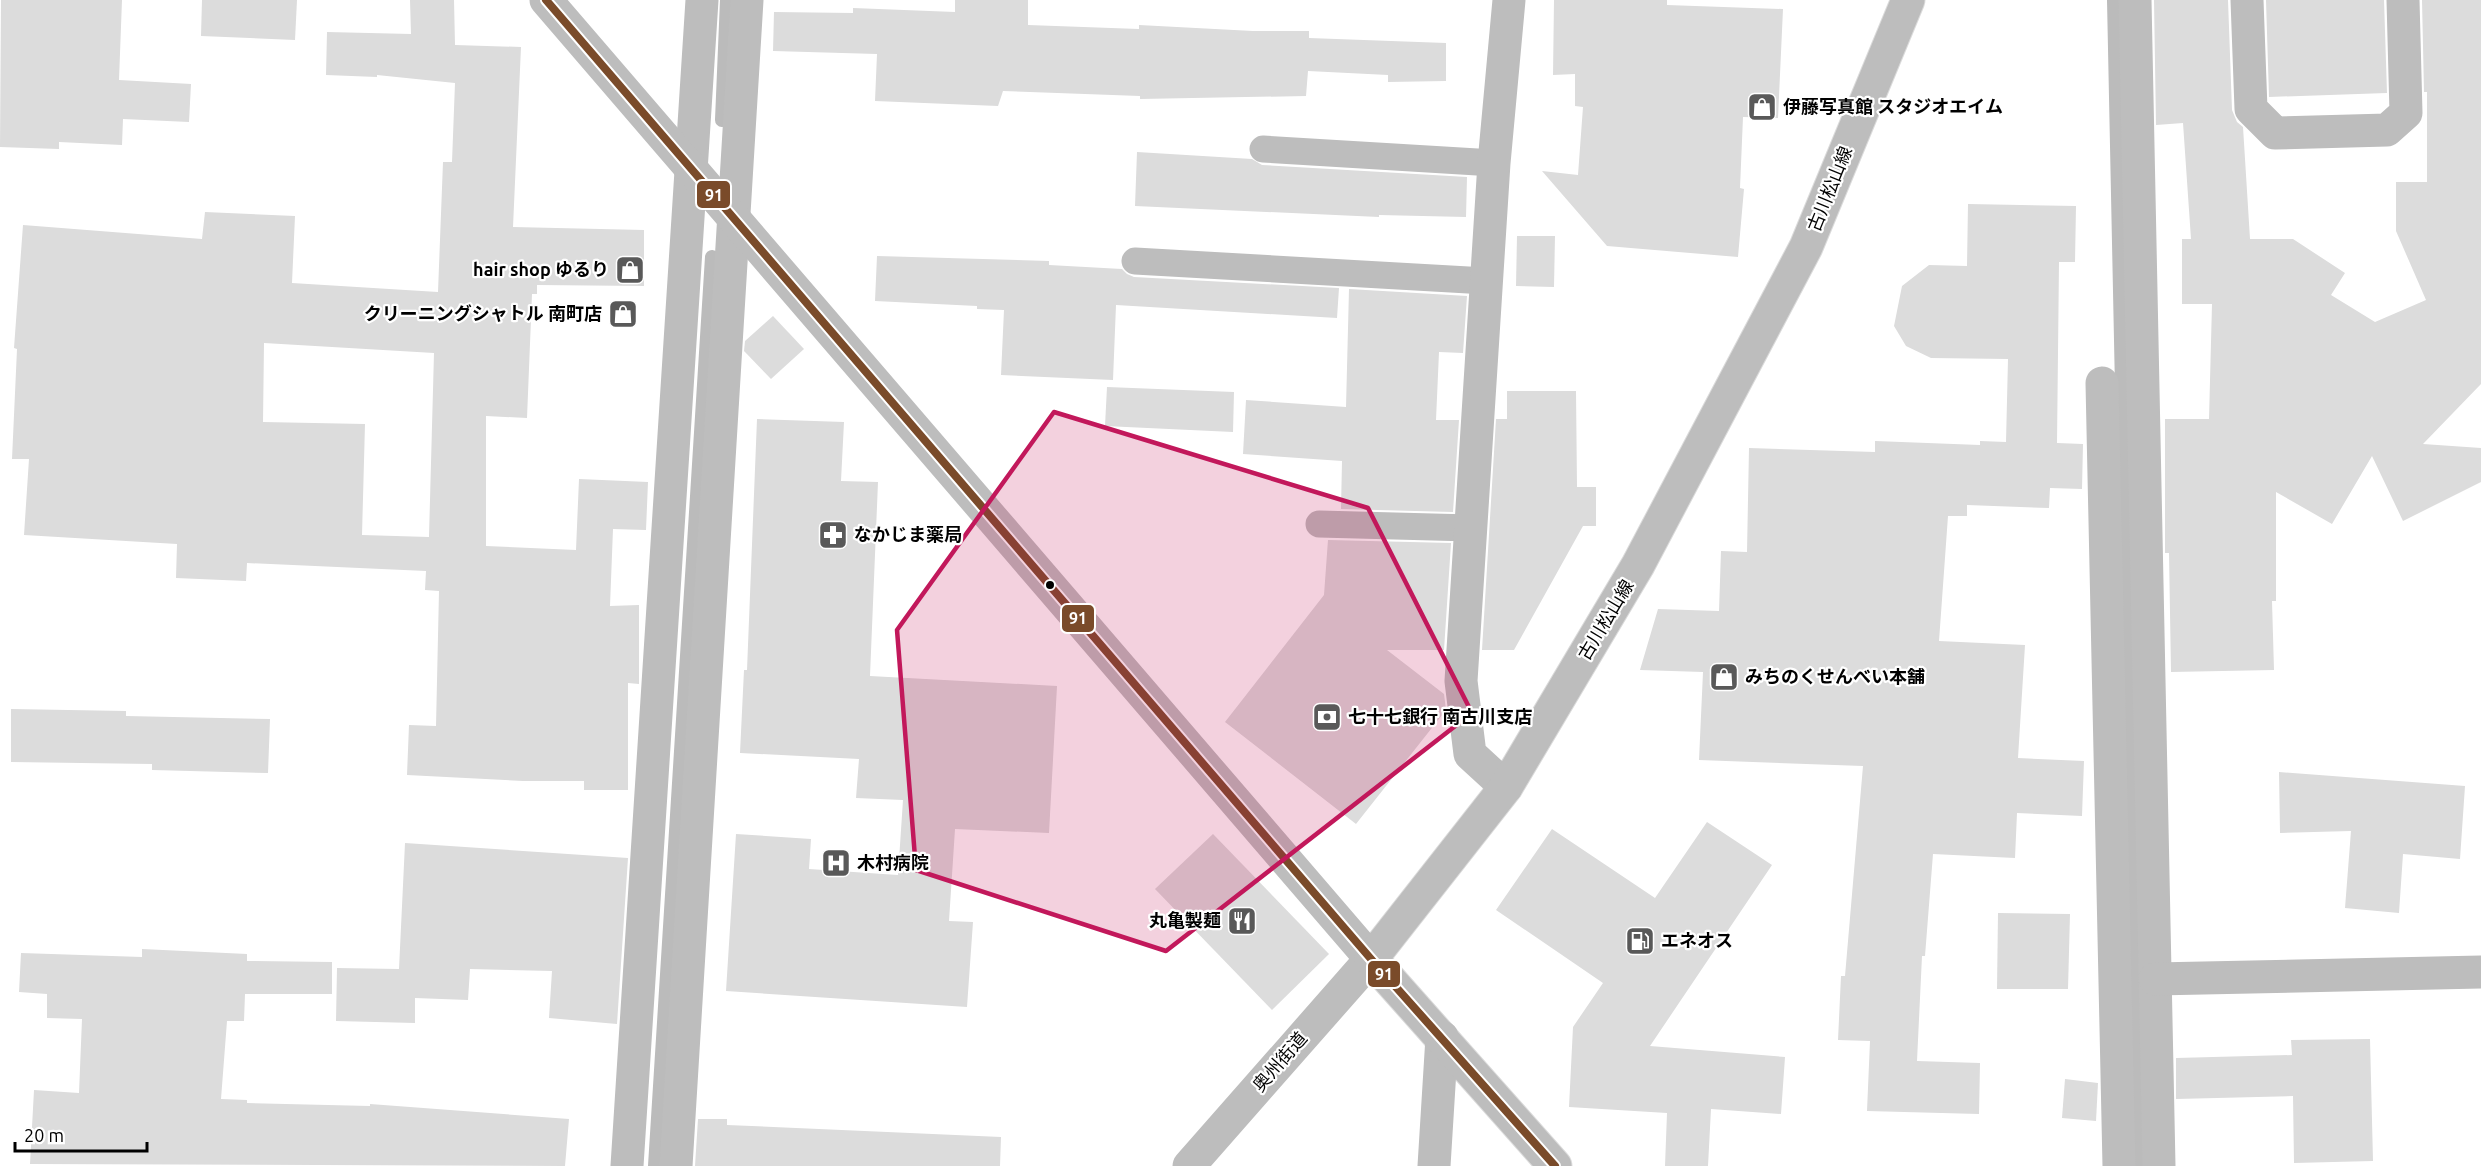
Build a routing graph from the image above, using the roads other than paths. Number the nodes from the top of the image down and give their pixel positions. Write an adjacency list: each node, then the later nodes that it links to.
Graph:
1 (546, 0): 11 (street)
2 (702, 0): 11 (street)
3 (747, 0): 12 (street)
4 (1509, 0): 10 (street)
5 (1908, 0): 18 (street, 古川松山線)
6 (2135, 0): 19 (street)
7 (2247, 0): 8 (street)
8 (2403, 0)
9 (1263, 149): 10 (lane)
10 (1494, 163): 14 (street)
11 (691, 169): 12 (street); 25 (street)
12 (734, 219): 20 (street); 26 (street)
13 (1135, 261): 14 (lane)
14 (1486, 281): 17 (street)
15 (2102, 383): 19 (street)
16 (1318, 524): 17 (lane)
17 (1471, 528): 18 (street)
18 (1506, 787): 20 (street, 古川松山線)
19 (2133, 887): 22 (street); 24 (street)
20 (1371, 959): 23 (street); 27 (street, 奥州街道)
21 (2481, 972): 22 (street)
22 (2156, 979): 24 (street)
23 (1442, 1037): 28 (street); 29 (street)
24 (2139, 1154)
25 (627, 1166)
26 (676, 1166)
27 (1189, 1166)
28 (1434, 1166)
29 (1555, 1166)

